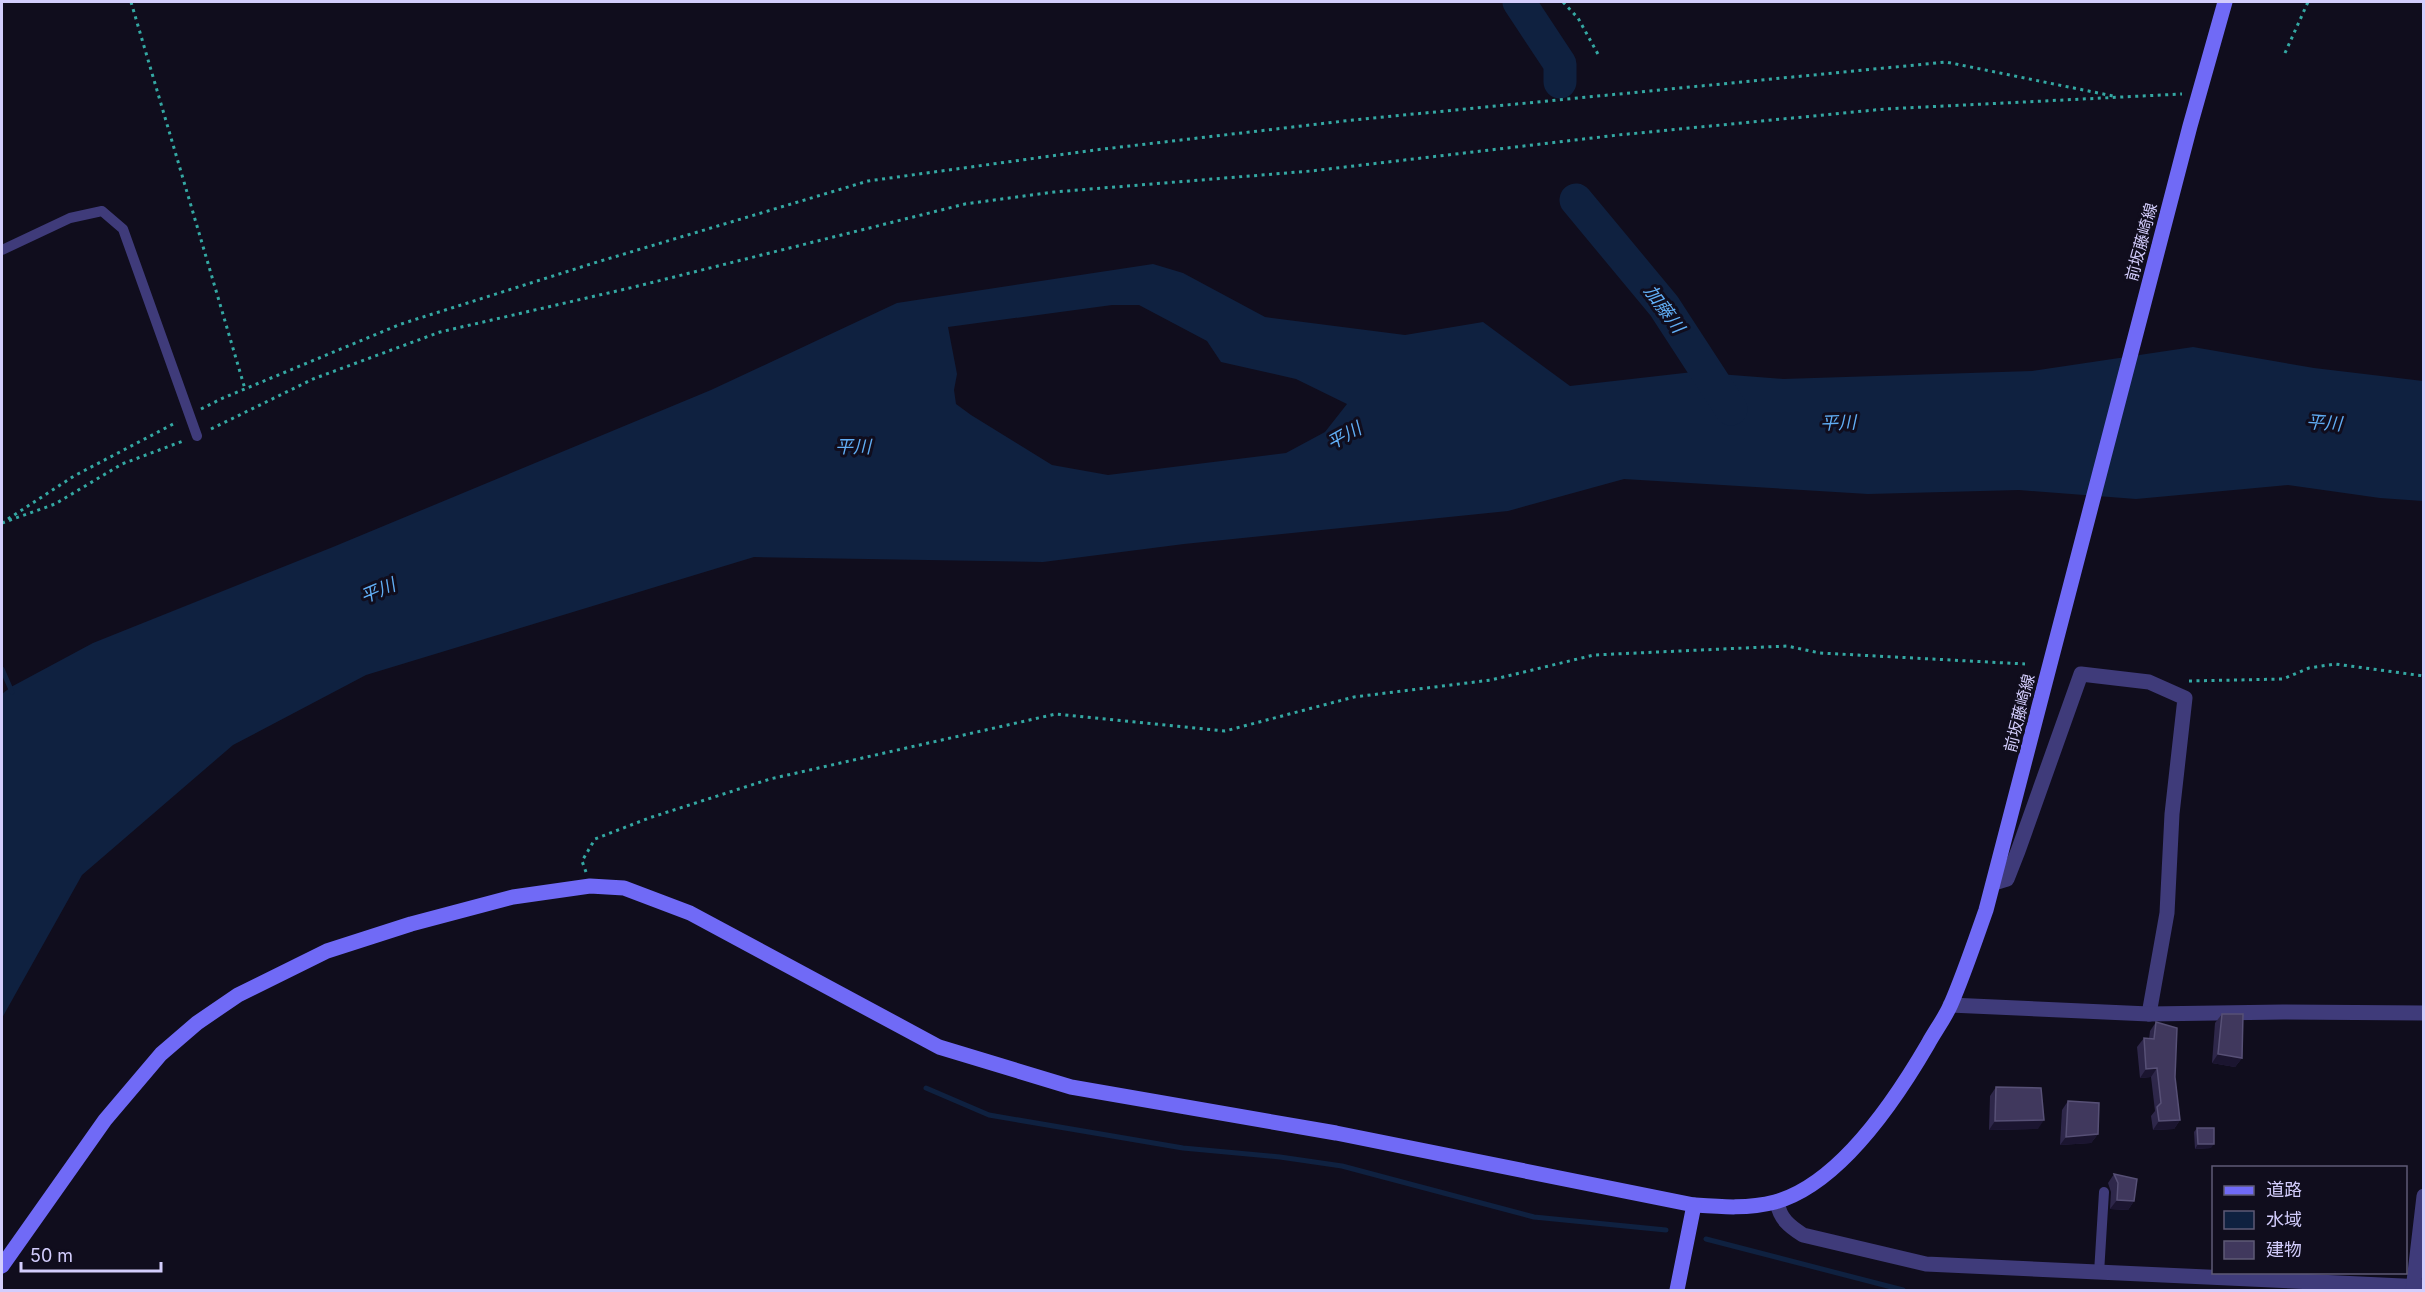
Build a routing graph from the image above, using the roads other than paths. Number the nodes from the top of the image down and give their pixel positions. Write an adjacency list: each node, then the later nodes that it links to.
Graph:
1 (2225, 2): 4 (street, 前坂藤崎線)
2 (2, 250): 3 (lane)
3 (197, 436)
4 (1994, 883): 5 (street, 前坂藤崎線); 7 (street)
5 (1950, 1005): 7 (street); 10 (street, 前坂藤崎線)
6 (2424, 1013): 7 (street)
7 (2149, 1014)
8 (2104, 1191): 13 (lane)
9 (2424, 1196): 14 (street)
10 (1777, 1202): 11 (street, 前坂藤崎線); 13 (street)
11 (1694, 1205): 12 (street, 前坂藤崎線); 15 (street)
12 (2, 1266)
13 (2099, 1273): 14 (street)
14 (2416, 1288)
15 (1677, 1290)

